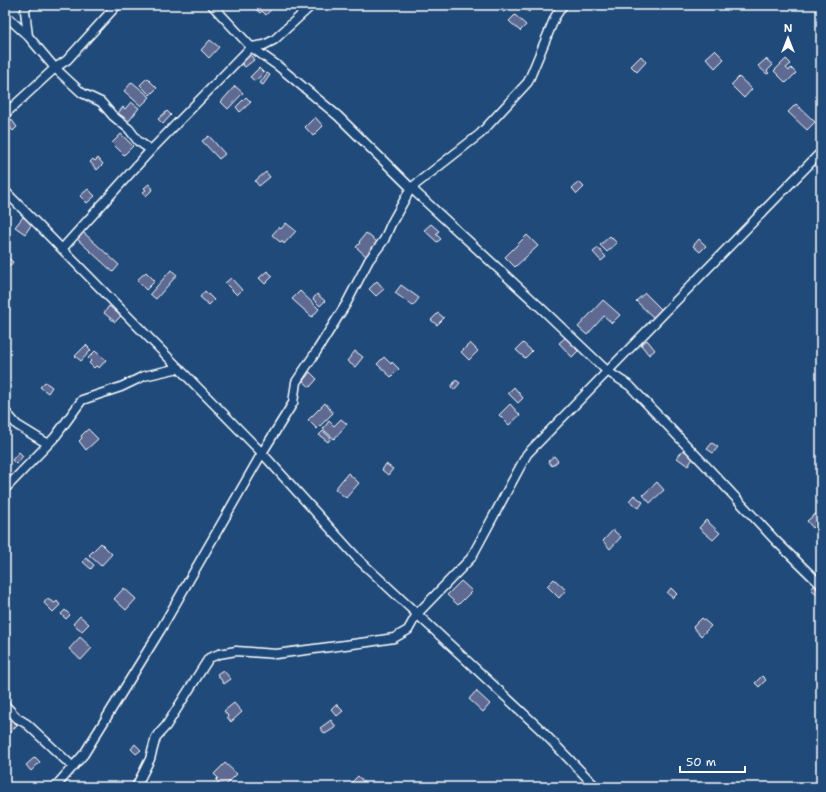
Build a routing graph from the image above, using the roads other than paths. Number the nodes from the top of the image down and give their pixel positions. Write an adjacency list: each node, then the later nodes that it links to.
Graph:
1 (26, 5): 7 (street)
2 (117, 5): 9 (street)
3 (212, 5): 8 (street)
4 (312, 5): 8 (street)
5 (563, 5): 13 (street)
6 (5, 15): 7 (street)
7 (28, 36): 9 (street)
8 (252, 47): 11 (street); 13 (street)
9 (55, 68): 10 (street); 11 (street)
10 (5, 114)
11 (151, 150): 15 (street)
12 (821, 152): 17 (street)
13 (411, 188): 17 (street); 20 (street)
14 (5, 191): 15 (street)
15 (62, 249): 16 (street)
16 (179, 368): 19 (street); 20 (street)
17 (607, 371): 22 (street); 23 (street)
18 (5, 411): 19 (street)
19 (48, 444): 21 (street)
20 (262, 453): 23 (street); 25 (street)
21 (5, 489)
22 (821, 585)
23 (417, 614): 27 (street); 28 (street)
24 (5, 705): 25 (street)
25 (73, 767): 26 (street)
26 (55, 787)
27 (136, 787)
28 (596, 787)

